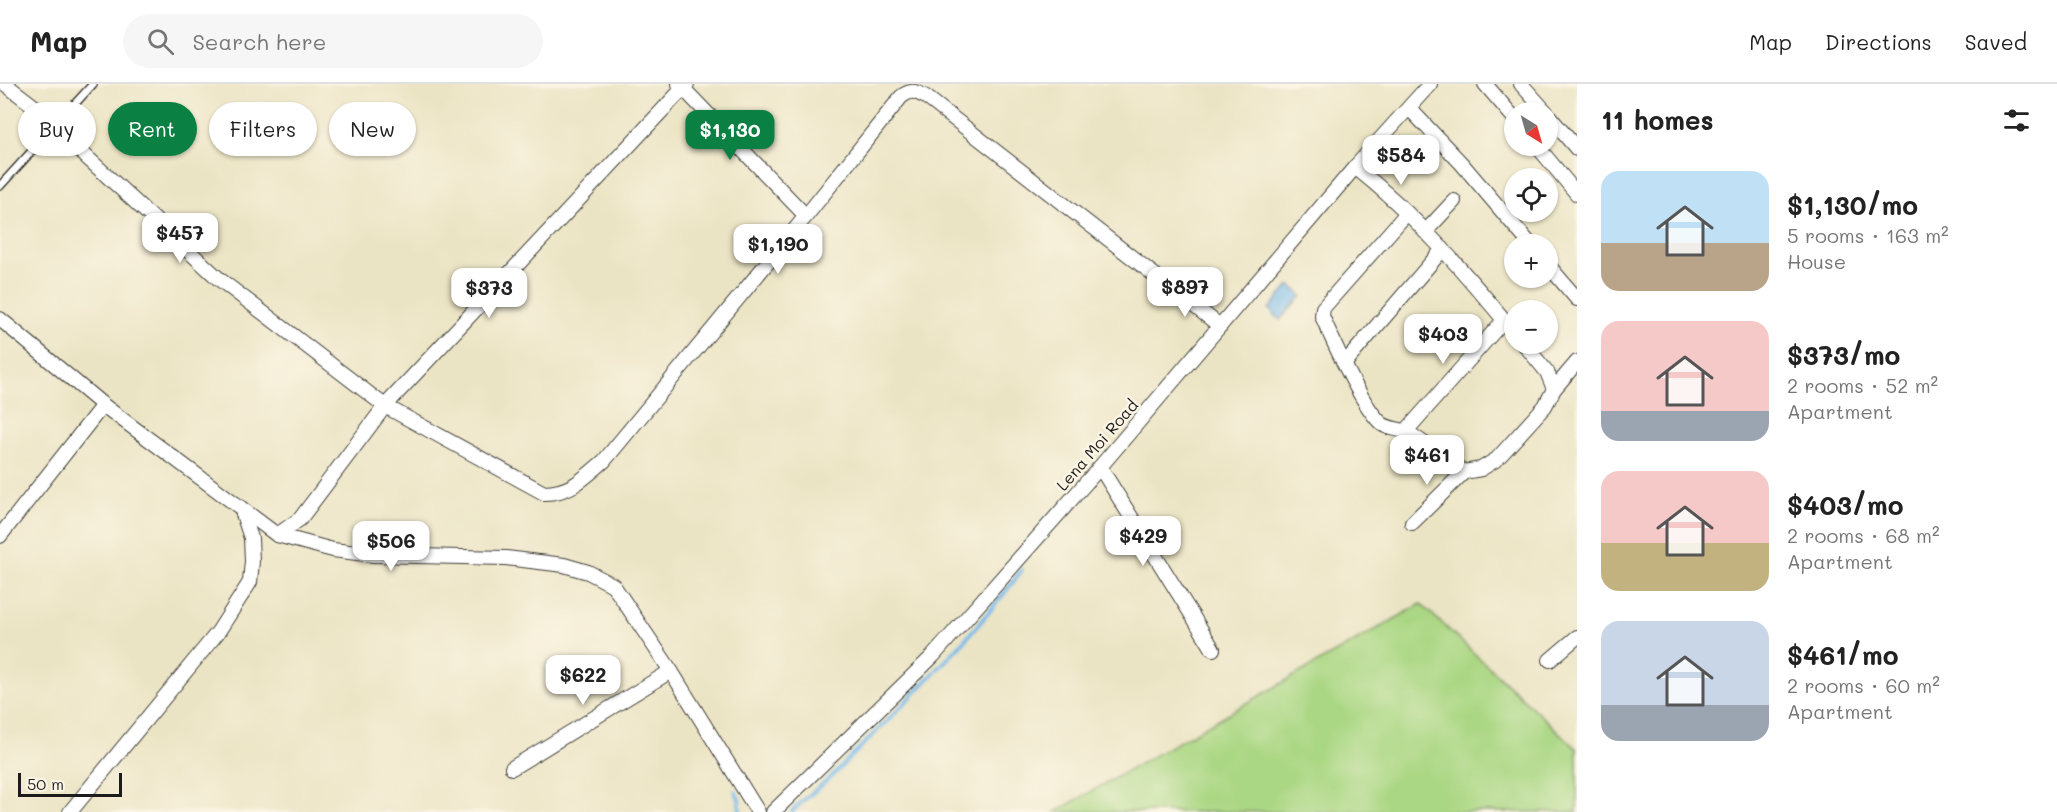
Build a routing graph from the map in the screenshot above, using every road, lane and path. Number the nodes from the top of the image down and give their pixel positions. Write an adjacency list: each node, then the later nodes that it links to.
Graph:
1 (5, 84): 7 (street)
2 (93, 84): 8 (lane)
3 (1430, 84): 11 (street, Lena Moi Road)
4 (1485, 84): 10 (street)
5 (1521, 84): 9 (street)
6 (683, 86): 22 (street); 36 (street)
7 (29, 102)
8 (77, 102)
9 (1537, 102)
10 (1504, 106)
11 (1408, 108): 17 (street, Lena Moi Road); 24 (street)
12 (1558, 127): 13 (street)
13 (1577, 149)
14 (28, 156): 18 (lane)
15 (85, 156): 36 (street)
16 (1545, 156): 19 (street)
17 (1355, 167): 21 (street); 30 (street, Lena Moi Road)
18 (0, 186)
19 (1577, 194)
20 (1454, 201): 23 (street)
21 (1407, 213): 23 (street); 33 (street)
22 (806, 216): 30 (street); 36 (street)
23 (1425, 232): 25 (street)
24 (1522, 234)
25 (1443, 249): 29 (street); 33 (street)
26 (1558, 277): 27 (street)
27 (1577, 299)
28 (0, 319): 35 (street)
29 (1504, 320): 37 (street)
30 (1220, 326): 38 (street, Lena Moi Road)
31 (1532, 354): 34 (street)
32 (1577, 362): 34 (street)
33 (1345, 363): 37 (street)
34 (1554, 389): 39 (street)
35 (103, 405): 40 (street); 43 (street)
36 (385, 406): 42 (street)
37 (1406, 431): 39 (street)
38 (1100, 467): 45 (street); 51 (street, Lena Moi Road)
39 (1464, 472): 41 (street)
40 (241, 508): 42 (street); 49 (street)
41 (1412, 523)
42 (277, 535): 47 (street)
43 (0, 536)
44 (1577, 637): 46 (street)
45 (1213, 649)
46 (1550, 660)
47 (671, 671): 48 (street); 50 (street)
48 (512, 768)
49 (70, 812)
50 (758, 812)
51 (773, 812)

